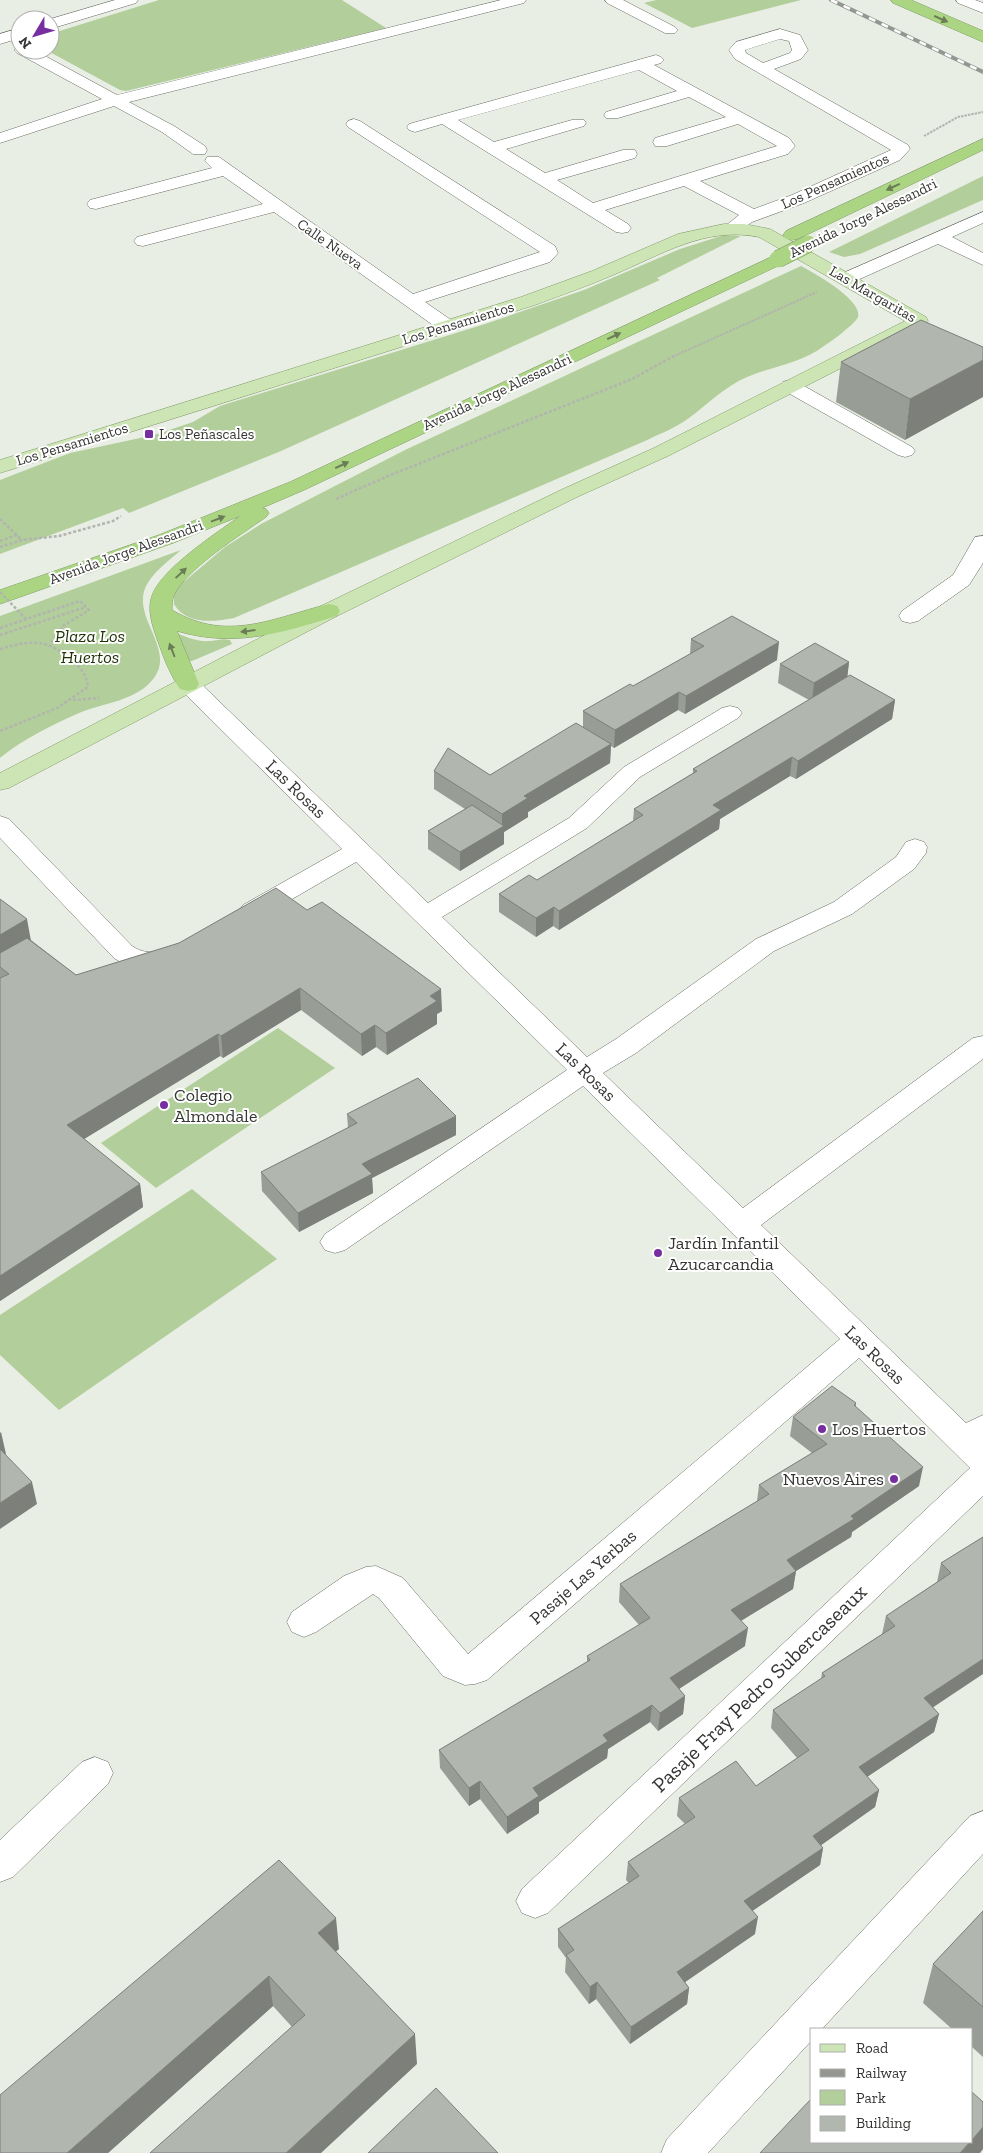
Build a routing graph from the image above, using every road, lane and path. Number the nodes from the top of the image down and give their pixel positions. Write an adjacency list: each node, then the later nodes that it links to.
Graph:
1 (80, 0): 7 (street)
2 (131, 0): 7 (street)
3 (520, 0): 18 (street)
4 (612, 0): 11 (street)
5 (898, 0): 12 (highway, one-way to 12)
6 (956, 2): 8 (street); 10 (highway)
7 (98, 9): 9 (street)
8 (983, 9)
9 (60, 21)
10 (983, 21)
11 (670, 30)
12 (983, 37)
13 (660, 59): 15 (street)
14 (36, 60): 18 (street, Calle Nueva)
15 (640, 64): 17 (street); 22 (street)
16 (762, 68): 31 (street)
17 (690, 92): 20 (street); 21 (street)
18 (116, 100): 27 (street); 33 (street, Calle Nueva)
19 (983, 112): 31 (path)
20 (612, 115)
21 (740, 118): 28 (street); 37 (street)
22 (445, 119): 25 (street); 30 (street)
23 (578, 123): 30 (street)
24 (354, 124): 50 (street)
25 (415, 127)
26 (983, 133): 35 (highway)
27 (0, 138)
28 (660, 142)
29 (983, 144): 35 (highway, Avenida Jorge Alessandri)
30 (492, 148): 36 (street)
31 (902, 148): 41 (street, Los Pensamientos)
32 (628, 154): 36 (street)
33 (213, 160): 38 (street); 39 (street, Calle Nueva)
34 (983, 160): 47 (highway, Avenida Jorge Alessandri, bridge)
35 (938, 166): 47 (highway, Avenida Jorge Alessandri, one-way to 47)
36 (543, 179): 40 (street)
37 (686, 180): 40 (street); 41 (street)
38 (96, 204)
39 (276, 206): 46 (street); 50 (street, Calle Nueva)
40 (592, 209): 43 (street)
41 (752, 215): 44 (street, Los Pensamientos)
42 (983, 217): 45 (street)
43 (622, 228)
44 (732, 228): 49 (main road, Las Margaritas); 51 (main road, Los Pensamientos)
45 (938, 237): 48 (street); 49 (street)
46 (143, 241)
47 (769, 254): 56 (highway, Avenida Jorge Alessandri, one-way to 47); 65 (highway, Avenida Jorge Alessandri)
48 (983, 260)
49 (847, 278): 52 (main road, Las Margaritas); 57 (path)
50 (410, 300): 51 (street, Calle Nueva)
51 (447, 326): 55 (main road, Los Pensamientos)
52 (790, 386): 53 (street); 54 (main road)
53 (905, 451)
54 (661, 452): 69 (main road); 77 (main road)
55 (0, 467)
56 (297, 486): 67 (highway, Avenida Jorge Alessandri, one-way to 56); 70 (highway, one-way to 56)
57 (333, 500)
58 (121, 516): 62 (path)
59 (0, 519): 60 (path)
60 (17, 535): 61 (path); 62 (path)
61 (0, 540)
62 (22, 540): 64 (path)
63 (983, 542): 71 (street)
64 (0, 547)
65 (0, 578)
66 (0, 592): 72 (path, bridge)
67 (0, 596)
68 (86, 607): 72 (path); 74 (path); 75 (path)
69 (329, 611): 70 (highway, one-way to 70); 77 (main road)
70 (163, 614): 77 (highway, one-way to 70)
71 (910, 616)
72 (26, 619): 73 (path)
73 (0, 628)
74 (0, 635)
75 (50, 643): 76 (path); 79 (path)
76 (0, 649)
77 (194, 689): 80 (main road); 81 (main road); 84 (street, Las Rosas)
78 (730, 713): 85 (street)
79 (0, 731)
80 (0, 783)
81 (0, 801)
82 (0, 824): 87 (street)
83 (915, 847): 89 (street)
84 (358, 850): 85 (street, Las Rosas); 86 (street)
85 (426, 916): 89 (street, Las Rosas)
86 (230, 924)
87 (188, 949)
88 (983, 1046): 90 (street)
89 (585, 1072): 90 (street, Las Rosas); 91 (street)
90 (742, 1224): 92 (street, Las Rosas)
91 (335, 1242)
92 (860, 1340): 93 (street, Las Rosas); 95 (street, Pasaje Las Yerbas)
93 (976, 1443)
94 (983, 1476): 99 (street, Pasaje Fray Pedro Subercaseaux)
95 (304, 1622)
96 (95, 1773): 98 (street)
97 (983, 1828): 100 (street)
98 (0, 1865)
99 (535, 1901)
100 (681, 2153)

